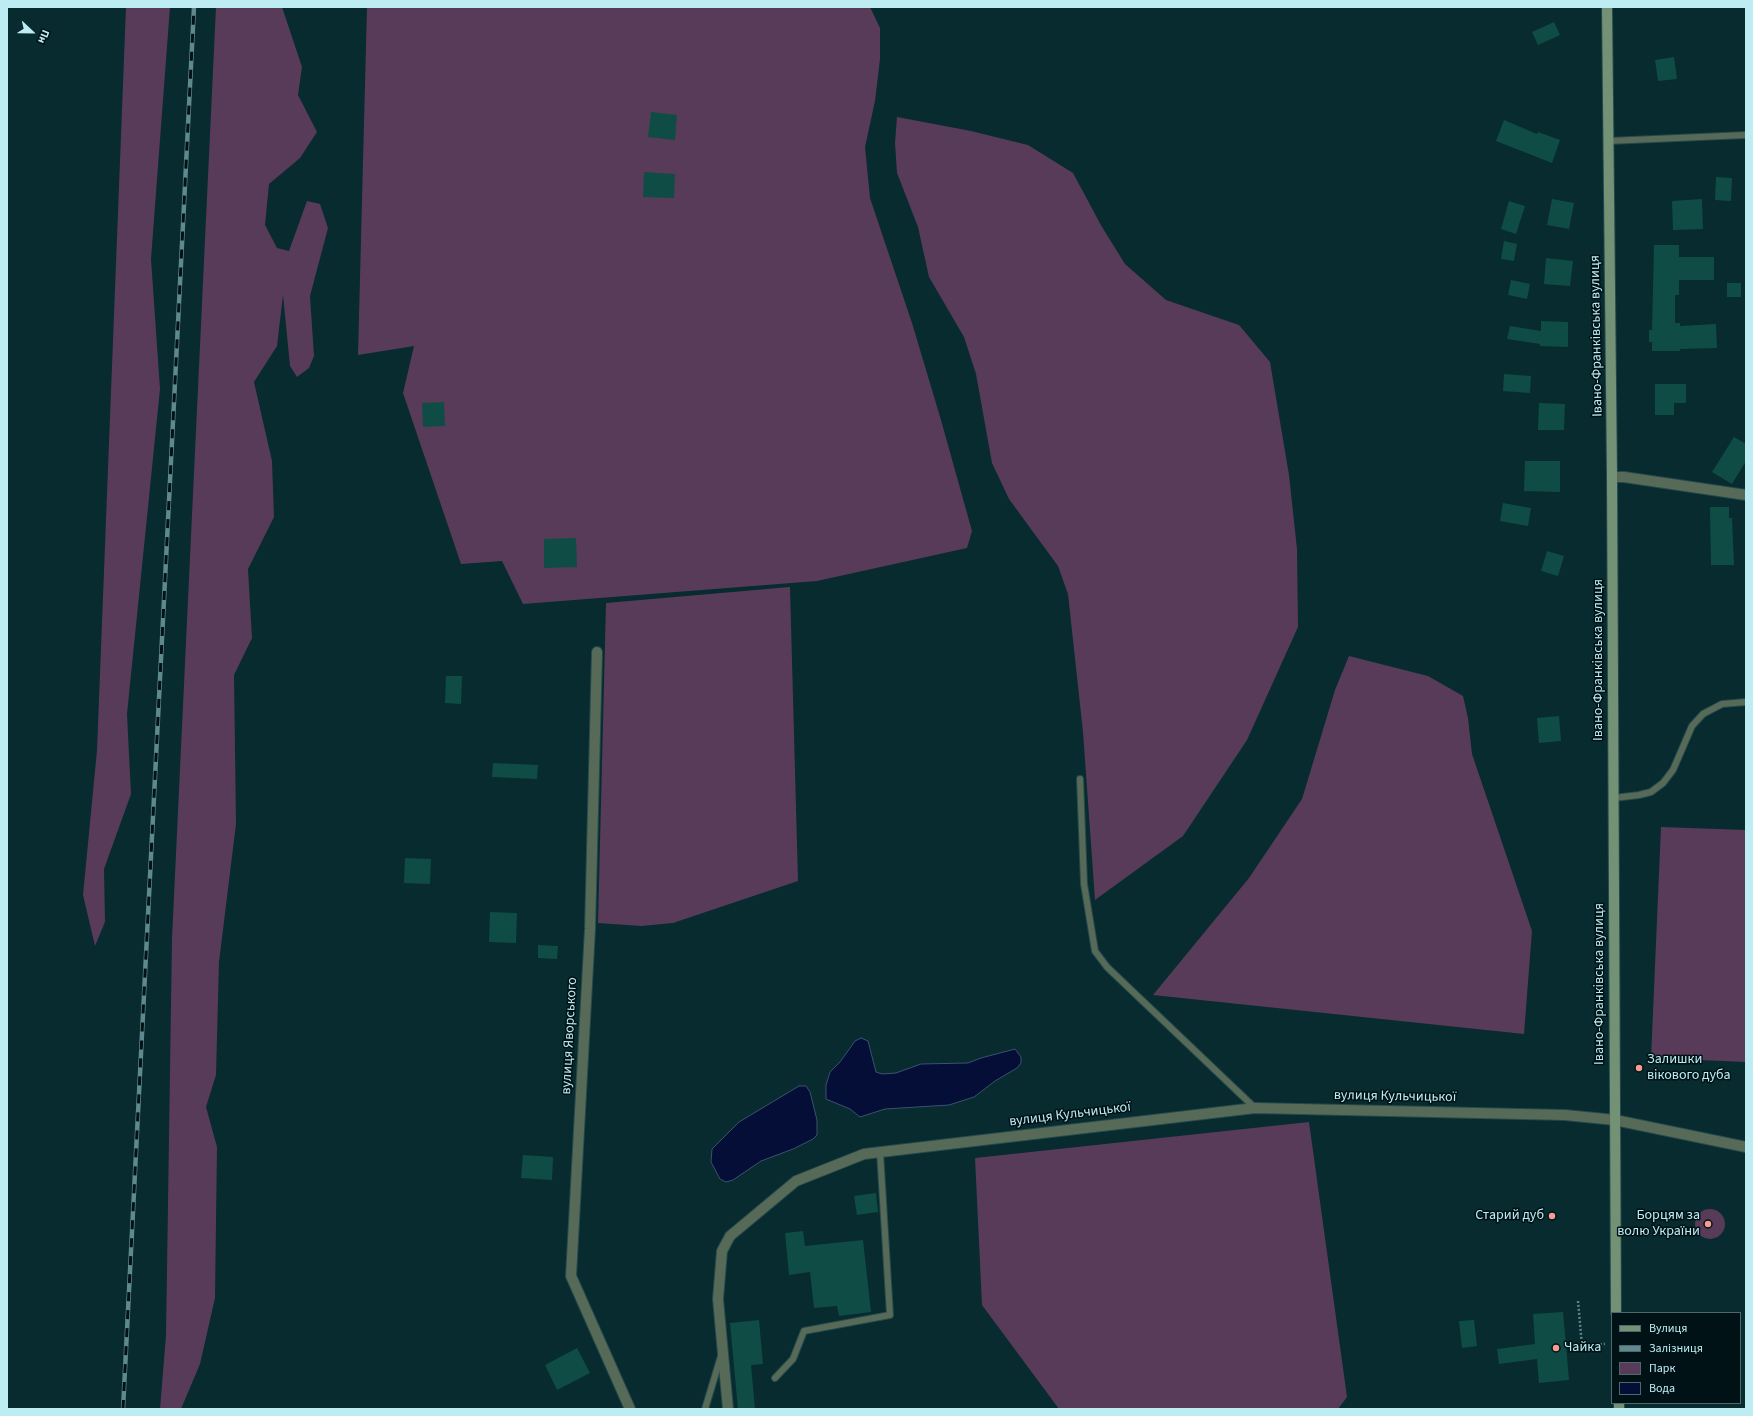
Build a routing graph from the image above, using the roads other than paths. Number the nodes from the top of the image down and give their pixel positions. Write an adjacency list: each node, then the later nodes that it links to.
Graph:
1 (1607, 7): 3 (main road, Івано-Франківська вулиця)
2 (1746, 135): 3 (lane)
3 (1608, 141): 4 (main road, Івано-Франківська вулиця)
4 (1612, 477): 5 (street); 9 (main road, Івано-Франківська вулиця)
5 (1746, 495)
6 (597, 652): 17 (street, вулиця Яворського)
7 (1746, 702): 9 (lane)
8 (1080, 779): 10 (lane)
9 (1614, 798): 11 (main road, Івано-Франківська вулиця)
10 (1255, 1108): 11 (street, вулиця Кульчицької); 13 (street, вулиця Кульчицької)
11 (1615, 1120): 12 (street, вулиця Кульчицької); 14 (main road, Івано-Франківська вулиця)
12 (1746, 1147)
13 (880, 1152): 15 (street, вулиця Кульчицької); 16 (lane)
14 (1616, 1312)
15 (723, 1348): 18 (lane); 19 (street, вулиця Кульчицької)
16 (775, 1378)
17 (630, 1409)
18 (705, 1409)
19 (728, 1409)

